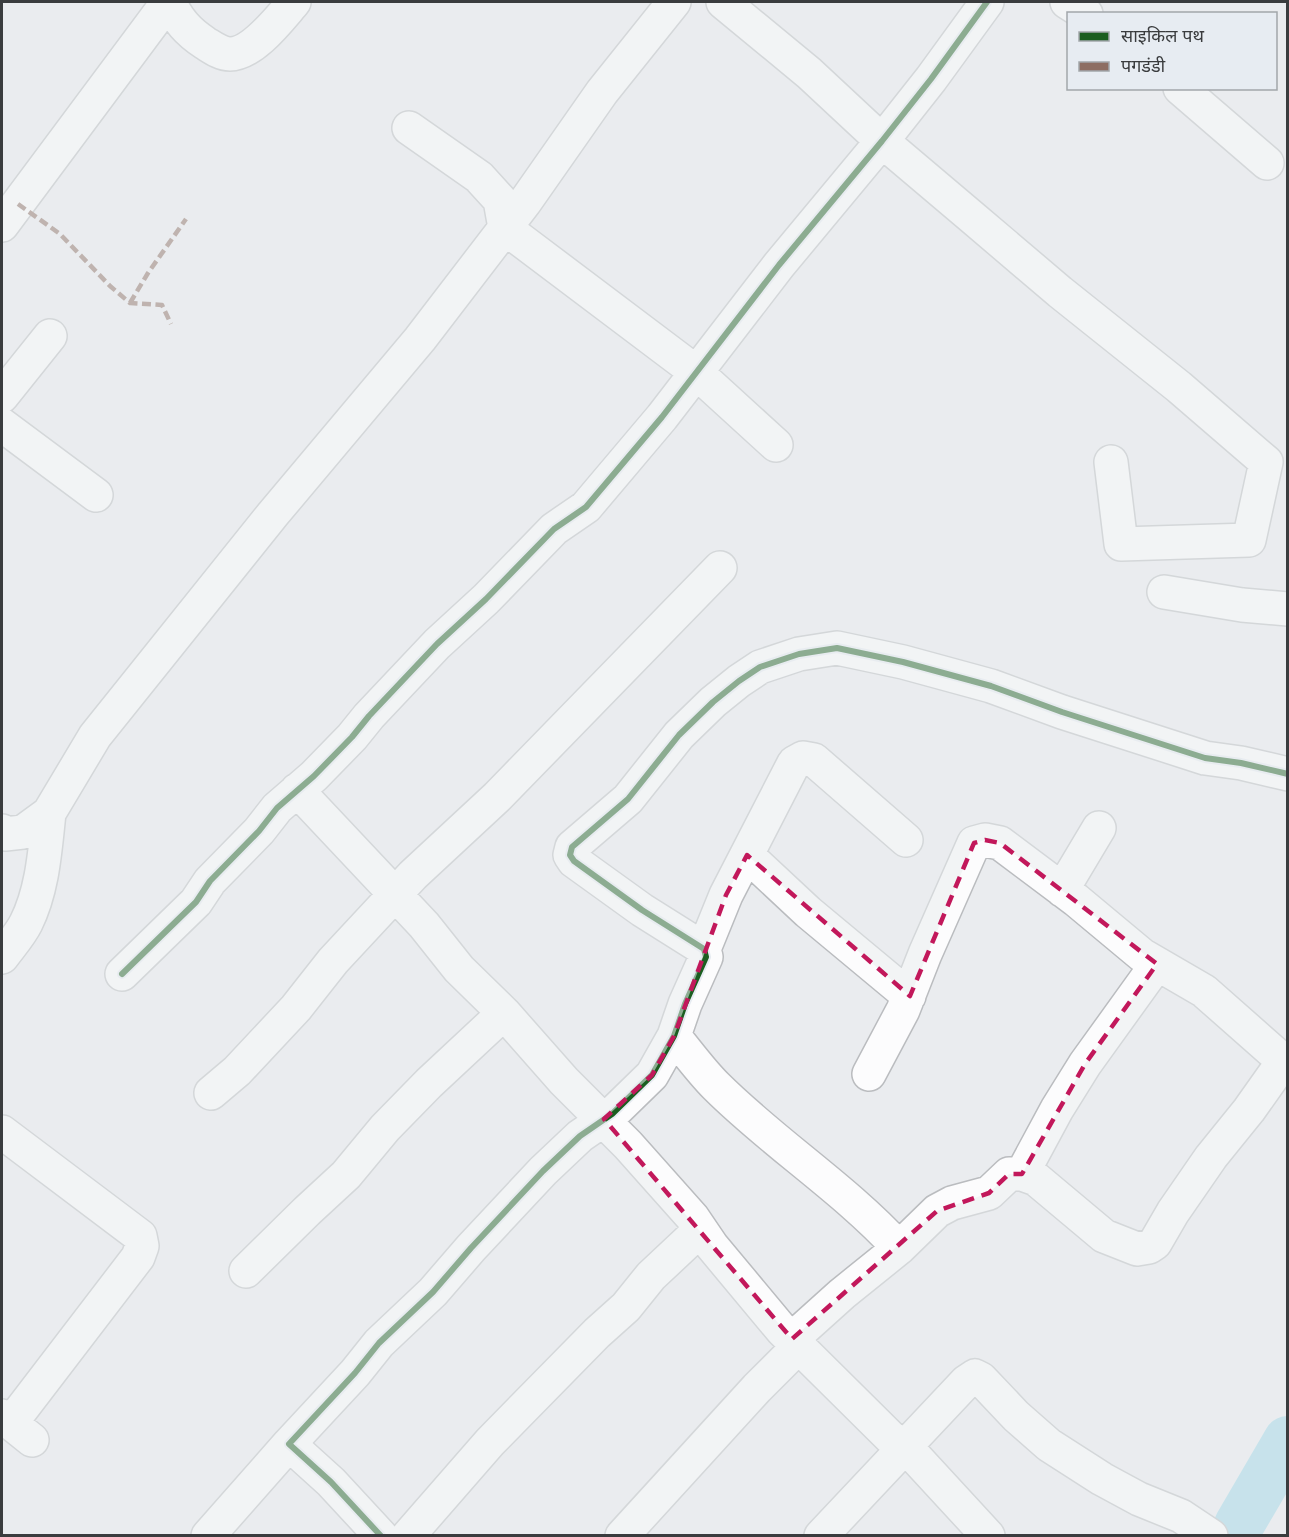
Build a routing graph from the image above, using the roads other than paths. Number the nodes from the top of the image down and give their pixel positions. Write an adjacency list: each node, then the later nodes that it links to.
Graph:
1 (169, 2): 2 (street); 12 (street)
2 (294, 2)
3 (674, 2): 13 (street)
4 (723, 2): 10 (street)
5 (987, 2): 10 (street)
6 (1067, 2): 7 (street)
7 (1083, 12)
8 (1182, 90): 11 (street)
9 (410, 128): 13 (street)
10 (882, 141): 15 (street); 19 (street)
11 (1267, 163)
12 (2, 225)
13 (505, 228): 15 (street); 26 (street)
14 (50, 336): 16 (street)
15 (696, 372): 18 (street); 25 (street)
16 (2, 396)
17 (2, 425): 20 (street)
18 (776, 445)
19 (1111, 462)
20 (96, 495)
21 (720, 568): 32 (street)
22 (1164, 592): 23 (street)
23 (1287, 609)
24 (1287, 774): 33 (street)
25 (297, 790): 32 (street); 36 (street)
26 (49, 813): 28 (street); 34 (street)
27 (1099, 828): 31 (street)
28 (2, 831)
29 (906, 840): 30 (street)
30 (747, 855): 33 (street); 37 (street)
31 (1062, 890): 35 (street); 37 (street)
32 (396, 895): 38 (street); 42 (street)
33 (705, 948): 39 (street)
34 (2, 957)
35 (1157, 964): 40 (street); 45 (street)
36 (122, 974)
37 (909, 996): 41 (street)
38 (504, 1013): 43 (street); 48 (street)
39 (674, 1036): 43 (street); 47 (street)
40 (1285, 1064): 45 (street)
41 (869, 1074)
42 (211, 1093)
43 (604, 1119): 46 (street); 51 (street)
44 (2, 1132): 50 (street)
45 (1022, 1174): 47 (street)
46 (700, 1230): 49 (street); 55 (street)
47 (899, 1248): 49 (street)
48 (246, 1271)
49 (796, 1343): 52 (street); 56 (street)
50 (15, 1426)
51 (289, 1444): 53 (street); 54 (street)
52 (906, 1447): 57 (street); 58 (street); 59 (street)
53 (208, 1536)
54 (381, 1536)
55 (408, 1536)
56 (622, 1536)
57 (821, 1536)
58 (988, 1536)
59 (1211, 1536)

